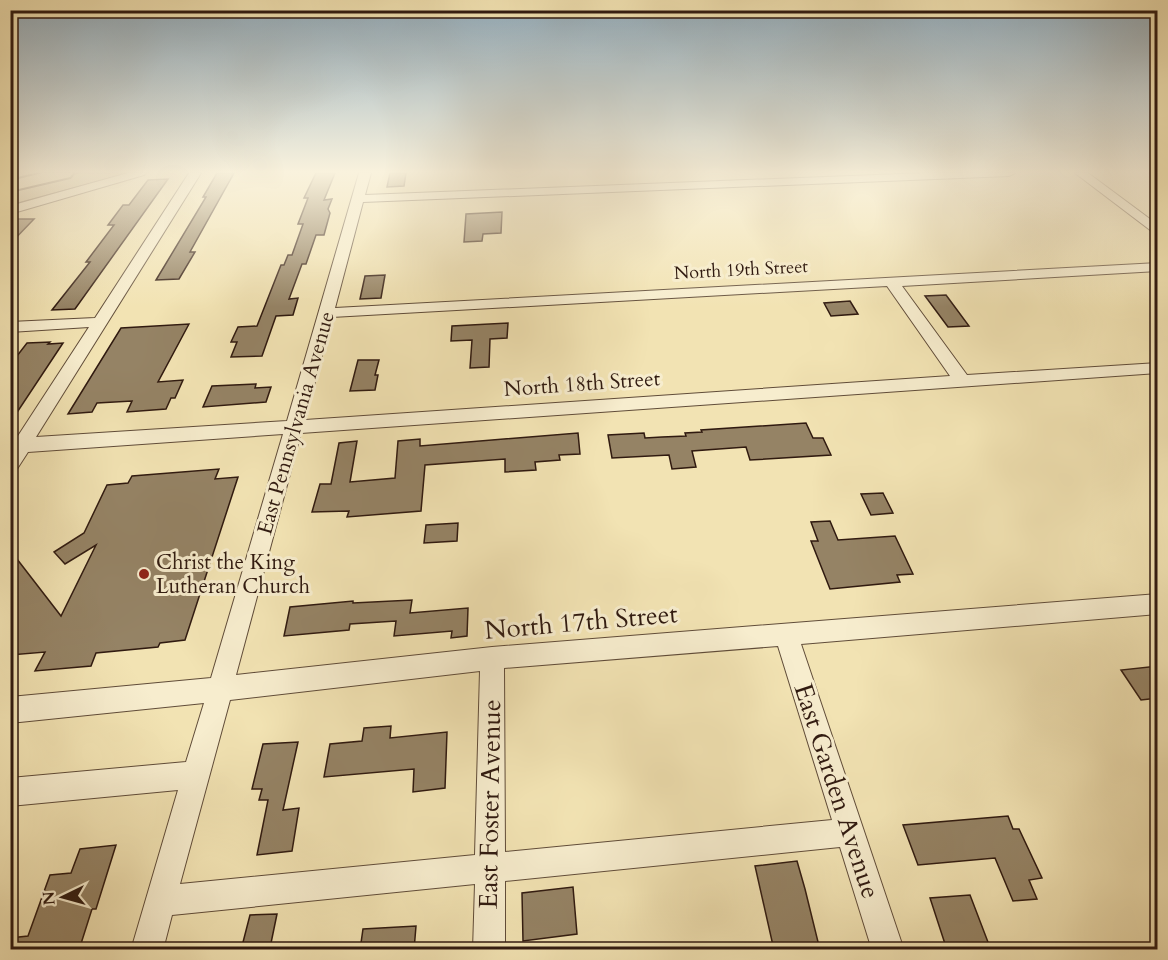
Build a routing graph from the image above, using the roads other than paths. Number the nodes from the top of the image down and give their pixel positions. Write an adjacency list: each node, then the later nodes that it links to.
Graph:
1 (166, 218): 8 (street)
2 (353, 218): 7 (street, East Pennsylvania Avenue)
3 (1140, 218): 4 (street)
4 (1158, 232)
5 (1158, 267): 6 (street, North 19th Street)
6 (891, 281): 7 (street, North 19th Street); 11 (street)
7 (327, 313): 12 (street, East Pennsylvania Avenue)
8 (100, 322): 9 (street); 13 (street)
9 (10, 327)
10 (1158, 369): 11 (street, North 18th Street)
11 (962, 380): 12 (street, North 18th Street)
12 (296, 427): 13 (street, North 18th Street); 18 (street, East Pennsylvania Avenue)
13 (16, 446): 14 (street)
14 (10, 464)
15 (1158, 604): 16 (street, North 17th Street)
16 (786, 634): 17 (street, North 17th Street); 22 (street, East Garden Avenue)
17 (492, 658): 18 (street, North 17th Street); 23 (street, East Foster Avenue)
18 (220, 689): 19 (street, North 17th Street); 20 (street, East Pennsylvania Avenue)
19 (10, 710)
20 (197, 775): 21 (street); 24 (street, East Pennsylvania Avenue)
21 (10, 792)
22 (851, 832): 23 (street); 27 (street, East Garden Avenue)
23 (489, 868): 24 (street); 26 (street, East Foster Avenue)
24 (161, 901): 25 (street, East Pennsylvania Avenue)
25 (147, 950)
26 (489, 950)
27 (888, 950)

